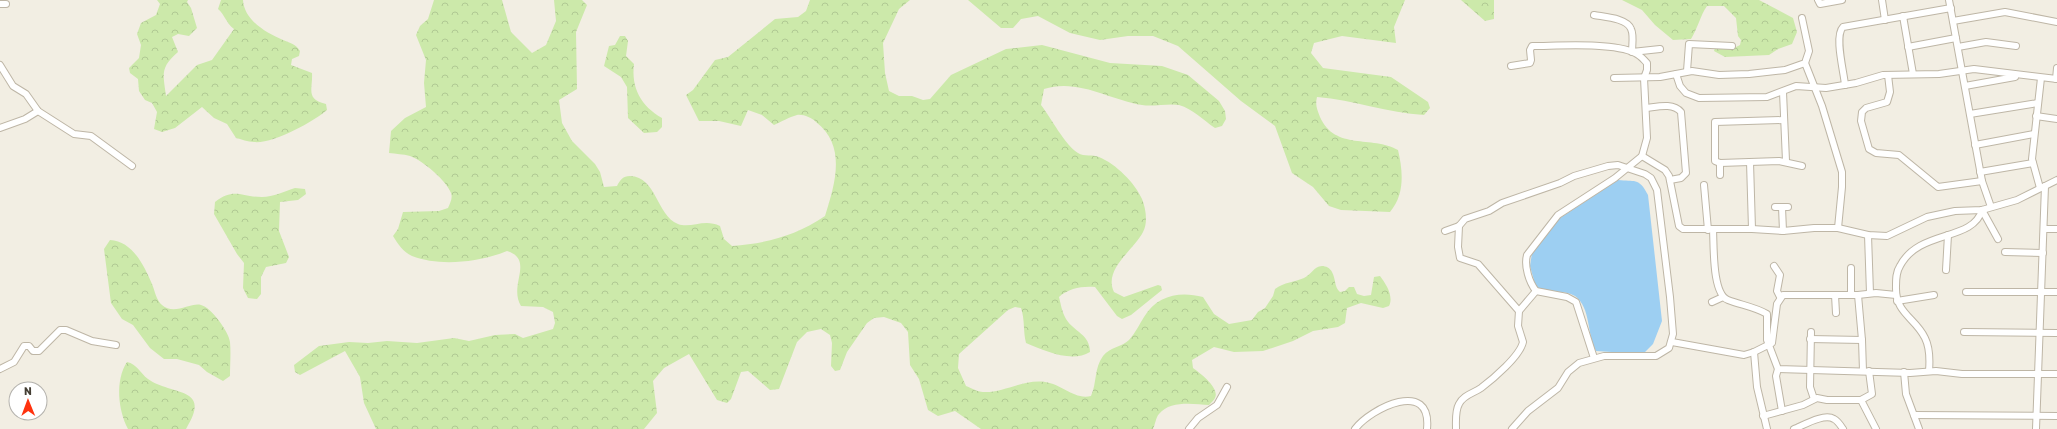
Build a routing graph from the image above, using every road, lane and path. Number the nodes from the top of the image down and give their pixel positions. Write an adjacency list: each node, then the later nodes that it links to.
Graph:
1 (1818, 0): 2 (street)
2 (1842, 0)
3 (1882, 0): 9 (street)
4 (1949, 0): 5 (street)
5 (1951, 8): 7 (street); 10 (street)
6 (1594, 15): 18 (street)
7 (1903, 16): 9 (street); 15 (street)
8 (1802, 18): 19 (street)
9 (1885, 20): 33 (street)
10 (1953, 21): 11 (street); 12 (street)
11 (2057, 22)
12 (1956, 38): 15 (street); 16 (street)
13 (1732, 46): 23 (street)
14 (2016, 46): 16 (street)
15 (1908, 47): 26 (street)
16 (1958, 47): 24 (street)
17 (1660, 50): 18 (street)
18 (1632, 52): 21 (street); 30 (street)
19 (1805, 63): 23 (street); 35 (street)
20 (0, 65): 39 (street)
21 (1511, 66)
22 (2057, 68): 32 (street)
23 (1688, 71): 25 (street)
24 (1963, 71): 26 (street); 28 (street); 34 (street)
25 (1676, 74): 30 (street); 36 (street)
26 (1913, 74): 27 (street)
27 (1888, 75): 33 (street); 59 (street)
28 (2022, 75): 31 (street); 34 (street)
29 (1614, 78): 30 (street)
30 (1644, 78): 38 (street)
31 (2041, 78): 32 (street); 37 (street)
32 (2056, 79)
33 (1846, 85): 35 (street)
34 (1965, 86): 40 (street)
35 (1814, 87): 36 (street); 66 (street)
36 (1783, 92): 43 (street)
37 (2038, 103): 40 (street); 41 (street)
38 (1646, 108): 47 (street); 57 (street)
39 (38, 111): 44 (street); 52 (street)
40 (1970, 114): 46 (street)
41 (2036, 116): 42 (street); 45 (street)
42 (2057, 119)
43 (1784, 120): 48 (street); 51 (street)
44 (0, 128)
45 (2034, 134): 46 (street); 50 (street)
46 (1975, 145): 55 (street)
47 (1642, 156): 54 (street); 57 (street)
48 (1786, 161): 49 (street); 53 (street)
49 (1750, 162): 51 (street); 67 (street)
50 (2033, 163): 55 (street); 61 (street)
51 (1720, 164): 56 (street)
52 (132, 166)
53 (1802, 166)
54 (1626, 168): 65 (street); 81 (street); 101 (street)
55 (1980, 172): 59 (street)
56 (1720, 175)
57 (1670, 180): 70 (street)
58 (2057, 180): 61 (street)
59 (1982, 181): 63 (street)
60 (1704, 185): 70 (street)
61 (2043, 187): 63 (street); 68 (street)
62 (1781, 207): 72 (street)
63 (1991, 207): 64 (street)
64 (1982, 210): 73 (street); 74 (street); 75 (street)
65 (1459, 226): 71 (street); 93 (street)
66 (1838, 228): 72 (street); 74 (street)
67 (1752, 229): 70 (street); 72 (street)
68 (2044, 229): 69 (street); 77 (street)
69 (2057, 229)
70 (1710, 230): 89 (street)
71 (1445, 231)
72 (1783, 231)
73 (1948, 234): 80 (street); 91 (street)
74 (1868, 235): 85 (street)
75 (1998, 239)
76 (2005, 252): 77 (street)
77 (2043, 253): 83 (street)
78 (1774, 266): 90 (street)
79 (1851, 268): 87 (street)
80 (1946, 270)
81 (1536, 291): 93 (street); 105 (street)
82 (1966, 292): 83 (street)
83 (2042, 292): 84 (street); 97 (street)
84 (2057, 292)
85 (1870, 293): 87 (street); 91 (street)
86 (1835, 295): 87 (street); 90 (street); 94 (street)
87 (1854, 295): 100 (street)
88 (1934, 295): 91 (street)
89 (1723, 297): 92 (street); 103 (street)
90 (1780, 297): 103 (street)
91 (1896, 298): 110 (street)
92 (1712, 302)
93 (1519, 311): 125 (street)
94 (1836, 313)
95 (1811, 332): 99 (street)
96 (1964, 332): 97 (street)
97 (2040, 333): 98 (street); 112 (street)
98 (2057, 333)
99 (1810, 339): 100 (street); 108 (street)
100 (1862, 340): 109 (street)
101 (1672, 342): 104 (street); 105 (street)
102 (116, 345): 106 (street)
103 (1768, 346): 104 (street); 107 (street)
104 (1754, 352): 119 (street)
105 (1594, 358): 126 (street)
106 (0, 369)
107 (1778, 369): 108 (street); 117 (street)
108 (1809, 370): 109 (street); 115 (street)
109 (1866, 371): 111 (street); 116 (street)
110 (1929, 371): 111 (street); 112 (street)
111 (1904, 372): 118 (street)
112 (2039, 374): 113 (street); 120 (street)
113 (2057, 374)
114 (1227, 387): 122 (street)
115 (1814, 399): 116 (street); 117 (street)
116 (1861, 400): 130 (street)
117 (1782, 411): 119 (street)
118 (1914, 415): 120 (street); 131 (street)
119 (1763, 416): 127 (street)
120 (2037, 416): 121 (street); 132 (street)
121 (2057, 416)
122 (1189, 429)
123 (1355, 429): 124 (street)
124 (1427, 429)
125 (1456, 429)
126 (1512, 429)
127 (1767, 429)
128 (1794, 429): 129 (street)
129 (1843, 429)
130 (1876, 429)
131 (1919, 429)
132 (2036, 429)

